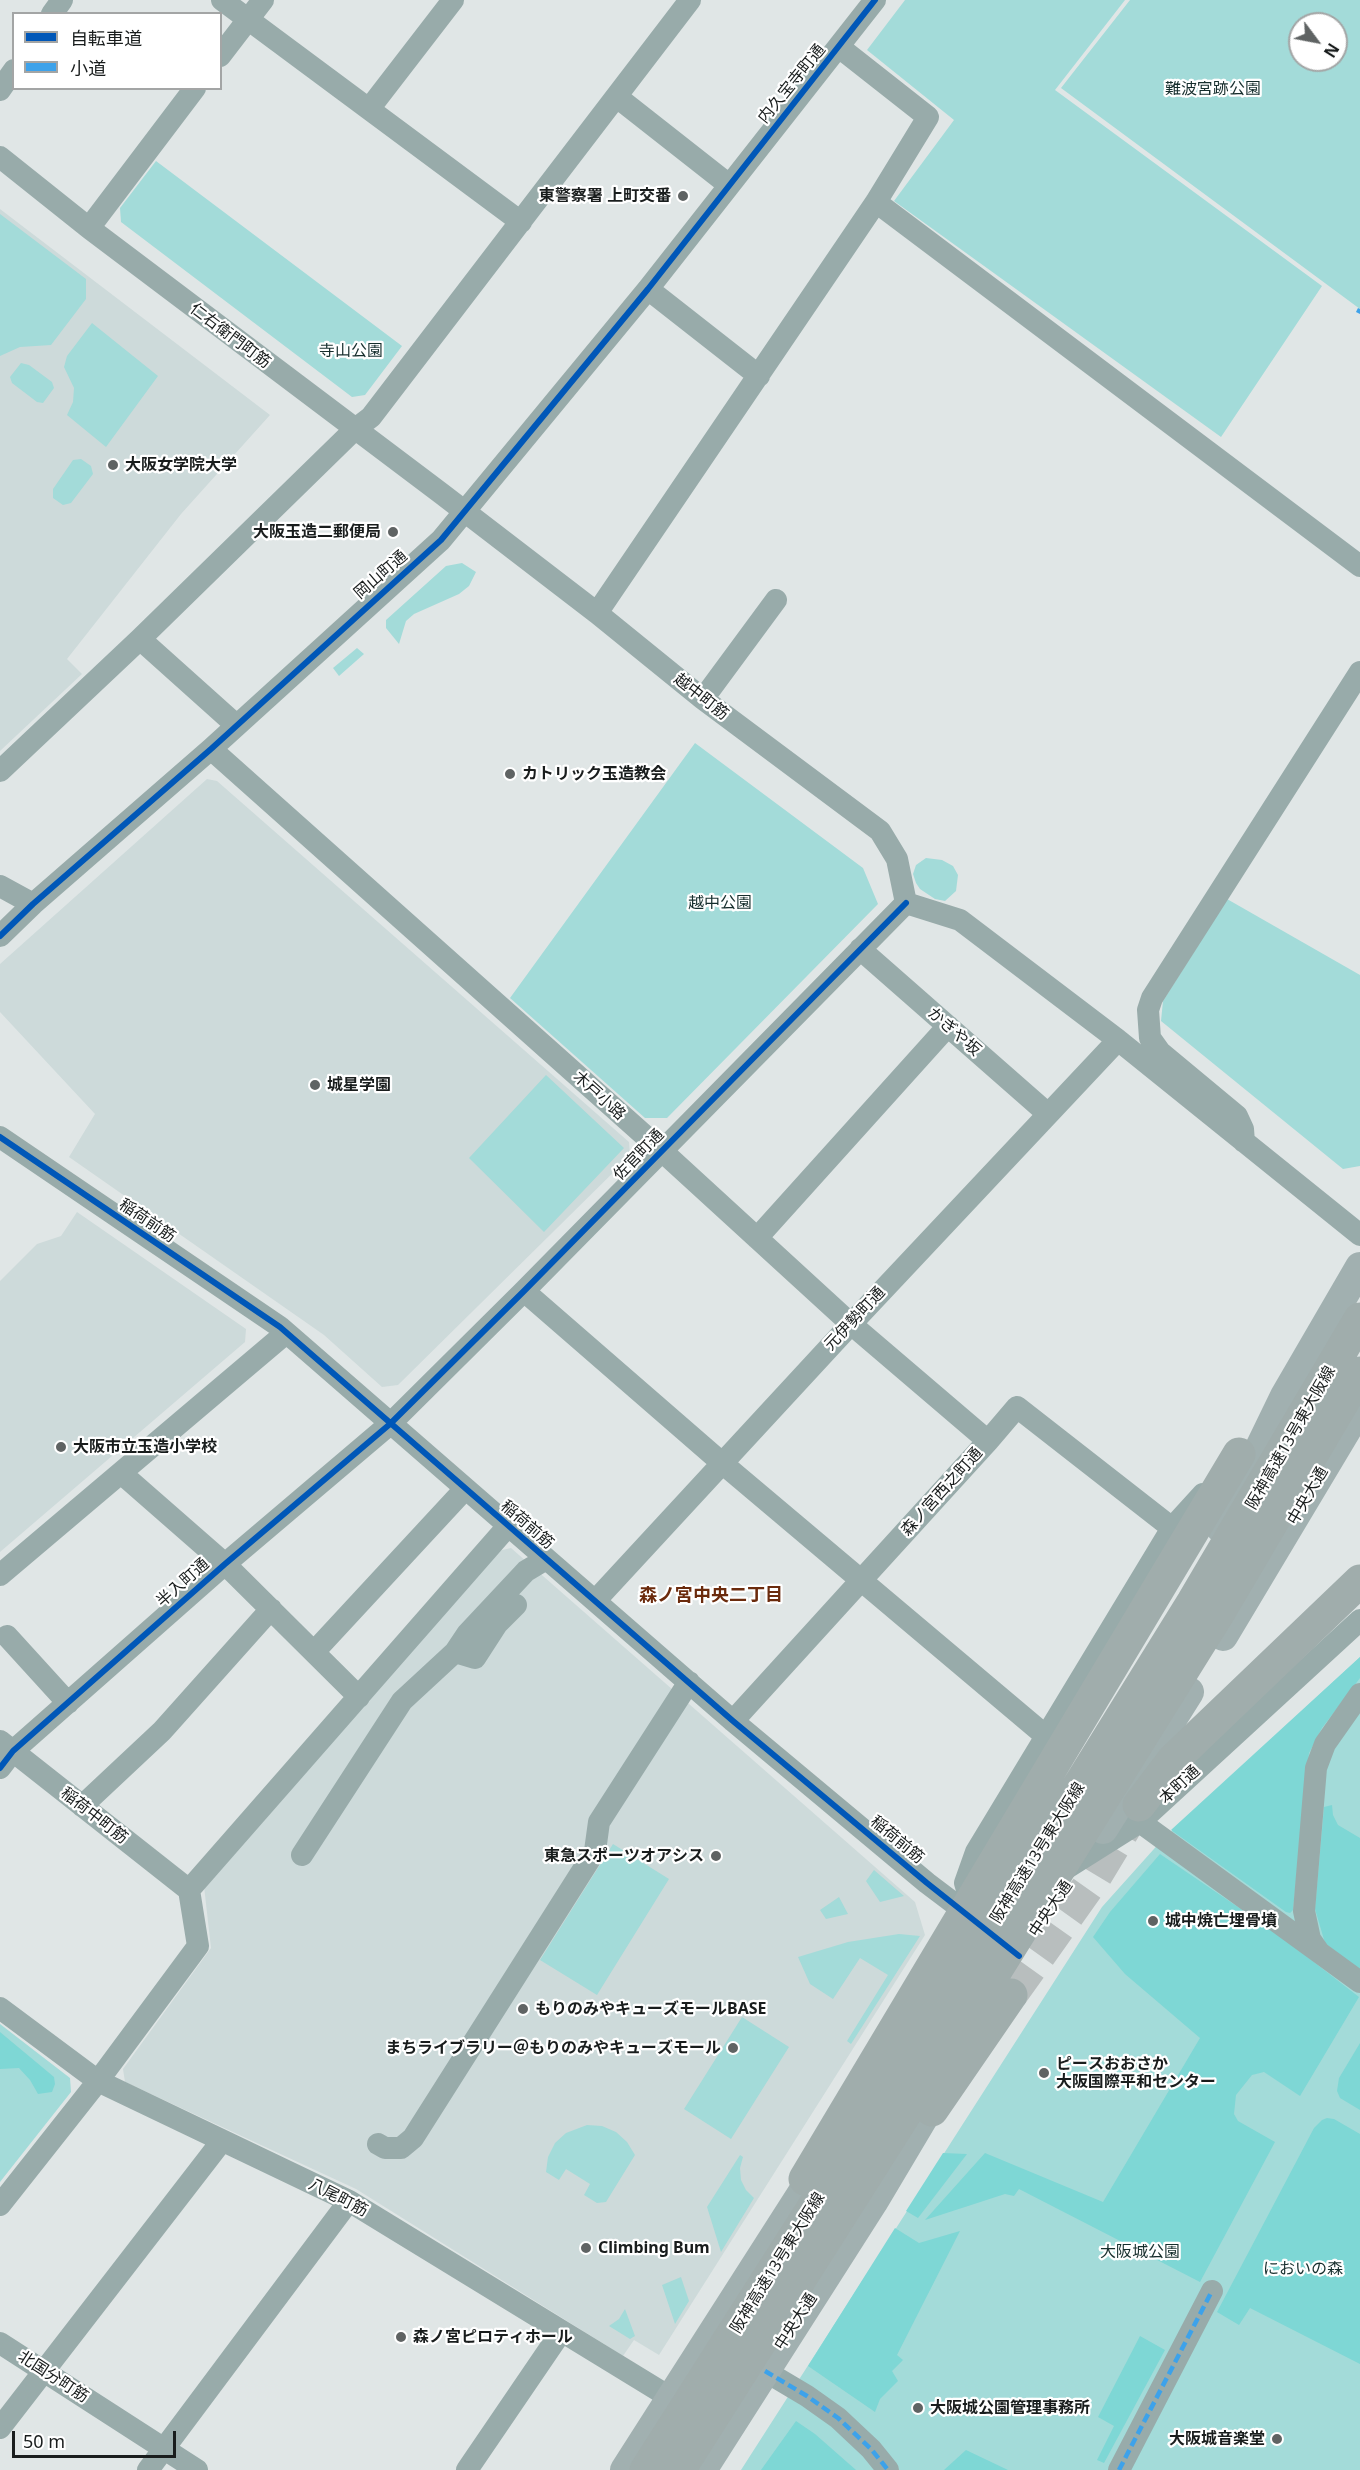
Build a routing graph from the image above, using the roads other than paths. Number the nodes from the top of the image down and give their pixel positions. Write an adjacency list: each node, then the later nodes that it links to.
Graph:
1 (222, 0): 6 (street)
2 (263, 0): 6 (street)
3 (453, 0): 13 (street)
4 (690, 0): 12 (street)
5 (875, 0): 7 (street, 内久宝寺町通)
6 (248, 20): 8 (street); 13 (street)
7 (839, 47): 15 (street, 内久宝寺町通); 16 (street)
8 (222, 53)
9 (12, 73): 10 (street)
10 (0, 90)
11 (193, 90): 18 (street)
12 (617, 97): 15 (street); 17 (street)
13 (369, 109): 17 (street)
14 (0, 157): 18 (street, 仁右衛門町筋)
15 (729, 185): 19 (street, 岡山町通)
16 (876, 202): 20 (street); 23 (street)
17 (521, 222): 21 (street)
18 (88, 228): 21 (street, 仁右衛門町筋)
19 (648, 289): 20 (street); 22 (street, 岡山町通)
20 (759, 376): 25 (street)
21 (354, 430): 22 (street, 仁右衛門町筋); 26 (street)
22 (464, 511): 25 (street, 越中町筋); 29 (street, 岡山町通)
23 (1360, 566)
24 (776, 600): 28 (street)
25 (597, 614): 28 (street, 越中町筋)
26 (140, 639): 29 (street); 31 (street)
27 (1360, 672): 41 (street)
28 (703, 699): 33 (street, 越中町筋)
29 (236, 725): 30 (street, 岡山町通)
30 (211, 749): 34 (street, 岡山町通); 42 (street, 木戸小路)
31 (0, 771)
32 (0, 886): 34 (street)
33 (906, 903): 36 (street, 佐官町通); 38 (street)
34 (33, 904): 35 (street, 岡山町通)
35 (0, 936)
36 (860, 949): 37 (street, かぎや坂); 42 (street, 佐官町通)
37 (948, 1026): 39 (street, かぎや坂); 44 (street)
38 (1118, 1040): 39 (street, 元伊勢町通); 41 (street)
39 (1048, 1114): 48 (street, 元伊勢町通)
40 (0, 1137): 49 (street, 稲荷前筋)
41 (1244, 1142): 43 (street)
42 (662, 1151): 44 (street, 木戸小路); 46 (street, 佐官町通)
43 (1360, 1236)
44 (757, 1238): 48 (street, 木戸小路)
45 (1360, 1267): 51 (main road)
46 (524, 1291): 53 (street, 佐官町通); 56 (street)
47 (1360, 1319): 99 (highway, 阪神高速13号東大阪線)
48 (851, 1324): 54 (street, 木戸小路); 56 (street, 元伊勢町通)
49 (286, 1332): 53 (street, 稲荷前筋); 57 (street)
50 (1360, 1373): 99 (highway, 阪神高速13号東大阪線)
51 (1285, 1396): 55 (street); 83 (main road)
52 (1360, 1407): 81 (main road, 中央大通)
53 (390, 1424): 58 (street, 稲荷前筋); 62 (street, 半入町通)
54 (988, 1441): 60 (street, 森ノ宮西之町通); 64 (street, 森ノ宮西之町通)
55 (1239, 1454): 60 (street); 99 (highway)
56 (722, 1463): 64 (street); 66 (street, 元伊勢町通)
57 (121, 1473): 62 (street); 63 (street)
58 (465, 1489): 59 (street, 稲荷前筋); 70 (street)
59 (508, 1526): 61 (street, 稲荷前筋); 73 (street)
60 (1172, 1528): 76 (street)
61 (546, 1559): 66 (street, 稲荷前筋); 80 (street)
62 (225, 1564): 67 (street); 74 (street, 半入町通)
63 (0, 1575)
64 (860, 1581): 75 (street, 森ノ宮西之町通); 76 (street)
65 (1360, 1581): 79 (highway)
66 (595, 1601): 71 (street, 稲荷前筋)
67 (271, 1609): 70 (street); 78 (street)
68 (1360, 1620): 79 (street, 本町通)
69 (7, 1636): 74 (street)
70 (314, 1652): 73 (street)
71 (689, 1682): 75 (street, 稲荷前筋); 91 (street)
72 (1360, 1694): 84 (street)
73 (359, 1697): 82 (street)
74 (68, 1703): 77 (street, 半入町通)
75 (733, 1721): 83 (street, 稲荷前筋)
76 (1047, 1737): 83 (street)
77 (4, 1753): 78 (street, 稲荷中町筋)
78 (82, 1806): 82 (street, 稲荷中町筋)
79 (1139, 1813): 81 (street, 本町通); 84 (street)
80 (302, 1855)
81 (1084, 1858): 83 (street, 本町通); 85 (main road, 中央大通)
82 (189, 1890): 89 (street)
83 (978, 1922): 85 (street, 稲荷前筋); 100 (main road)
84 (1319, 1952): 86 (street)
85 (1019, 1956): 98 (main road, 中央大通)
86 (1360, 1982)
87 (1011, 1995): 99 (highway)
88 (0, 2008): 89 (street, 八尾町筋)
89 (98, 2081): 90 (street, 八尾町筋); 93 (street)
90 (221, 2142): 92 (street, 八尾町筋); 97 (street)
91 (378, 2144)
92 (349, 2201): 95 (street, 八尾町筋); 102 (street)
93 (0, 2205)
94 (1212, 2291): 111 (street)
95 (561, 2332): 100 (street, 八尾町筋); 105 (street)
96 (0, 2343): 97 (street, 北国分町筋)
97 (44, 2371): 101 (street); 102 (street, 北国分町筋)
98 (765, 2371): 109 (main road, 中央大通); 110 (street)
99 (715, 2388): 107 (highway, 阪神高速13号東大阪線); 108 (highway, 阪神高速13号東大阪線)
100 (671, 2398): 106 (main road)
101 (0, 2428)
102 (164, 2448): 103 (street); 104 (street, 北国分町筋)
103 (148, 2470)
104 (197, 2470)
105 (467, 2470)
106 (625, 2470)
107 (646, 2470)
108 (679, 2470)
109 (702, 2470)
110 (888, 2470)
111 (1119, 2470)

